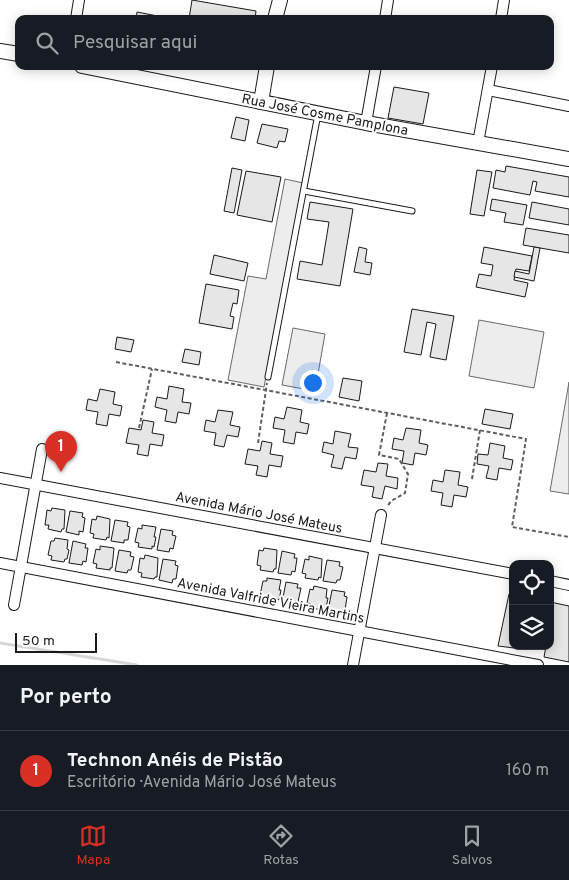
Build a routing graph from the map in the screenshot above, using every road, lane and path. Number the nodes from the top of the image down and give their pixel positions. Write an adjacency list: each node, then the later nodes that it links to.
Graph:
1 (79, 0): 5 (street)
2 (280, 0): 6 (main road)
3 (388, 0): 7 (street)
4 (504, 0): 8 (street)
5 (77, 15)
6 (276, 15)
7 (386, 15)
8 (502, 15)
9 (0, 51): 10 (main road)
10 (15, 53)
11 (102, 70): 16 (main road, Rua José Cosme Pamplona)
12 (266, 70): 16 (main road)
13 (375, 70): 19 (street)
14 (491, 70): 15 (street)
15 (488, 90): 17 (street); 20 (street)
16 (261, 102): 18 (main road, Rua José Cosme Pamplona)
17 (569, 106)
18 (318, 114): 19 (main road, Rua José Cosme Pamplona); 22 (lane)
19 (366, 123): 20 (main road, Rua José Cosme Pamplona)
20 (478, 143): 21 (main road, Rua José Cosme Pamplona)
21 (569, 158)
22 (304, 191): 23 (lane); 26 (lane)
23 (412, 211)
24 (116, 362): 25 (path)
25 (152, 369): 27 (path); 29 (path)
26 (268, 377): 27 (path)
27 (266, 390): 28 (path); 31 (path)
28 (387, 413): 30 (path); 36 (path)
29 (139, 428)
30 (480, 430): 34 (path); 37 (path)
31 (258, 443)
32 (42, 449): 35 (street)
33 (0, 478): 35 (street, Avenida Mário José Mateus)
34 (472, 479)
35 (36, 485): 38 (street, Avenida Mário José Mateus); 40 (street)
36 (381, 515): 38 (street)
37 (569, 537)
38 (375, 548): 41 (street, Avenida Mário José Mateus); 45 (street)
39 (0, 563): 40 (street, Avenida Valfride Vieira Martins)
40 (21, 567): 44 (street); 45 (street, Avenida Valfride Vieira Martins)
41 (509, 573)
42 (554, 582): 43 (street)
43 (569, 585)
44 (14, 605)
45 (360, 631): 46 (street, Avenida Valfride Vieira Martins); 47 (street)
46 (532, 664)
47 (353, 665)

